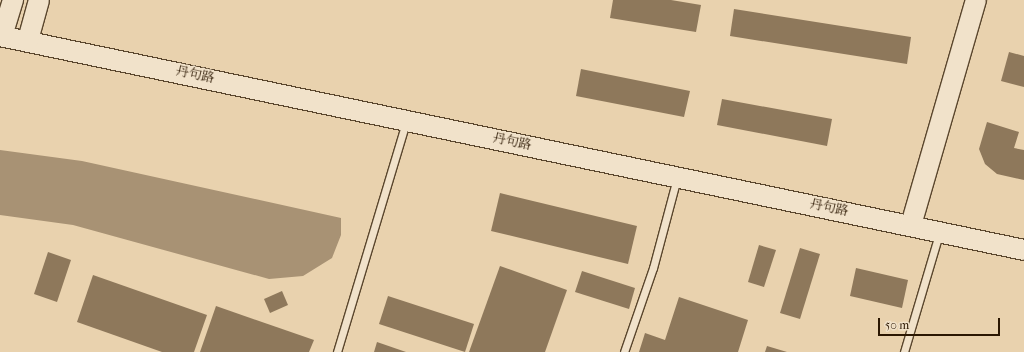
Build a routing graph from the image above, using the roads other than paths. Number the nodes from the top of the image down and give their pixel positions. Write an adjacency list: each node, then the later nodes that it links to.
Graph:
1 (13, 0): 4 (street)
2 (39, 0): 5 (street)
3 (976, 0): 8 (street)
4 (1, 36): 5 (street, 丹句路)
5 (28, 40): 6 (street, 丹句路)
6 (407, 119): 7 (street, 丹句路); 11 (lane)
7 (678, 176): 8 (street, 丹句路); 12 (lane)
8 (910, 225): 9 (street, 丹句路)
9 (939, 232): 10 (street, 丹句路); 13 (lane)
10 (1024, 250)
11 (337, 352)
12 (624, 352)
13 (904, 352)

